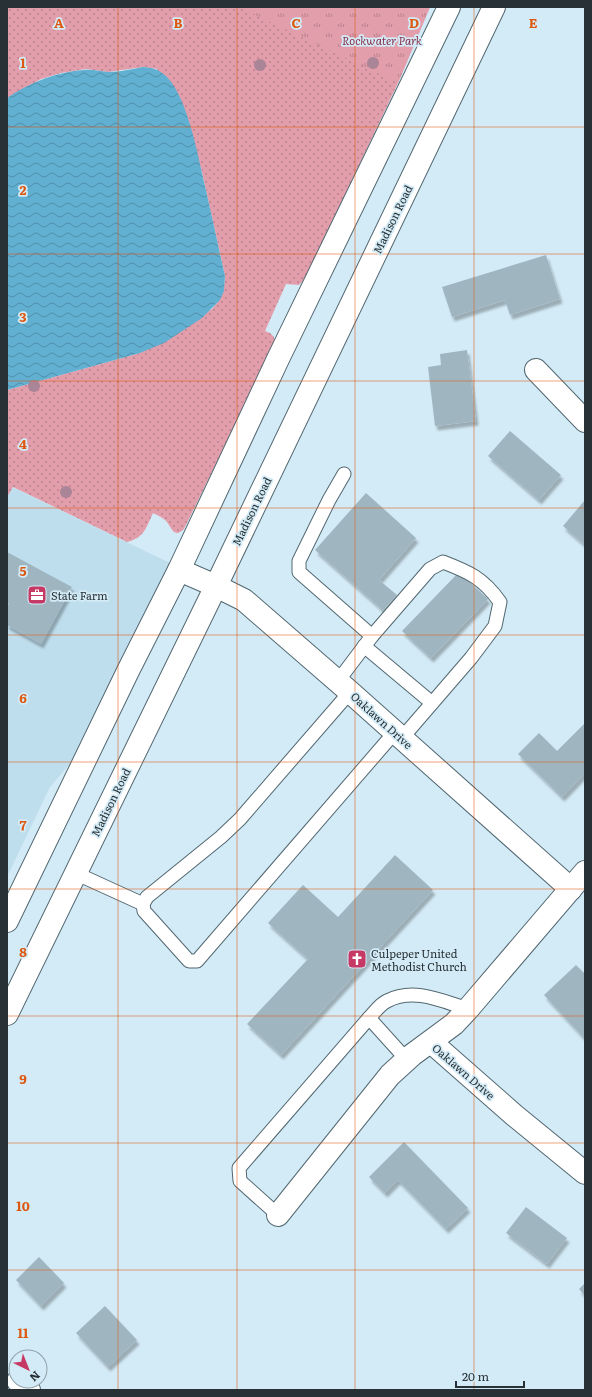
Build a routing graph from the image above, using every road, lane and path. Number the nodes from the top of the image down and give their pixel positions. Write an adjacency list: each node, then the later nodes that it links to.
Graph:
1 (449, 7): 6 (main road)
2 (494, 7): 7 (main road, Madison Road)
3 (536, 370): 4 (main road)
4 (585, 421)
5 (344, 474): 8 (lane)
6 (179, 570): 7 (main road, Oaklawn Drive); 16 (main road)
7 (216, 586): 9 (main road, Oaklawn Drive); 13 (main road, Madison Road)
8 (368, 641): 9 (lane); 10 (lane); 10 (lane)
9 (344, 686): 11 (main road, Oaklawn Drive); 15 (lane)
10 (432, 703): 11 (lane)
11 (398, 735): 14 (main road, Oaklawn Drive); 15 (lane)
12 (585, 872): 14 (main road, Oaklawn Drive)
13 (75, 873): 15 (lane); 18 (main road, Madison Road)
14 (571, 889): 17 (main road, Oaklawn Drive)
15 (143, 904)
16 (7, 920)
17 (468, 1009): 19 (lane); 20 (main road, Oaklawn Drive)
18 (7, 1014)
19 (369, 1018): 21 (lane); 23 (lane)
20 (431, 1042): 21 (main road); 22 (main road, Oaklawn Drive)
21 (407, 1060): 23 (main road)
22 (585, 1173)
23 (278, 1215)

